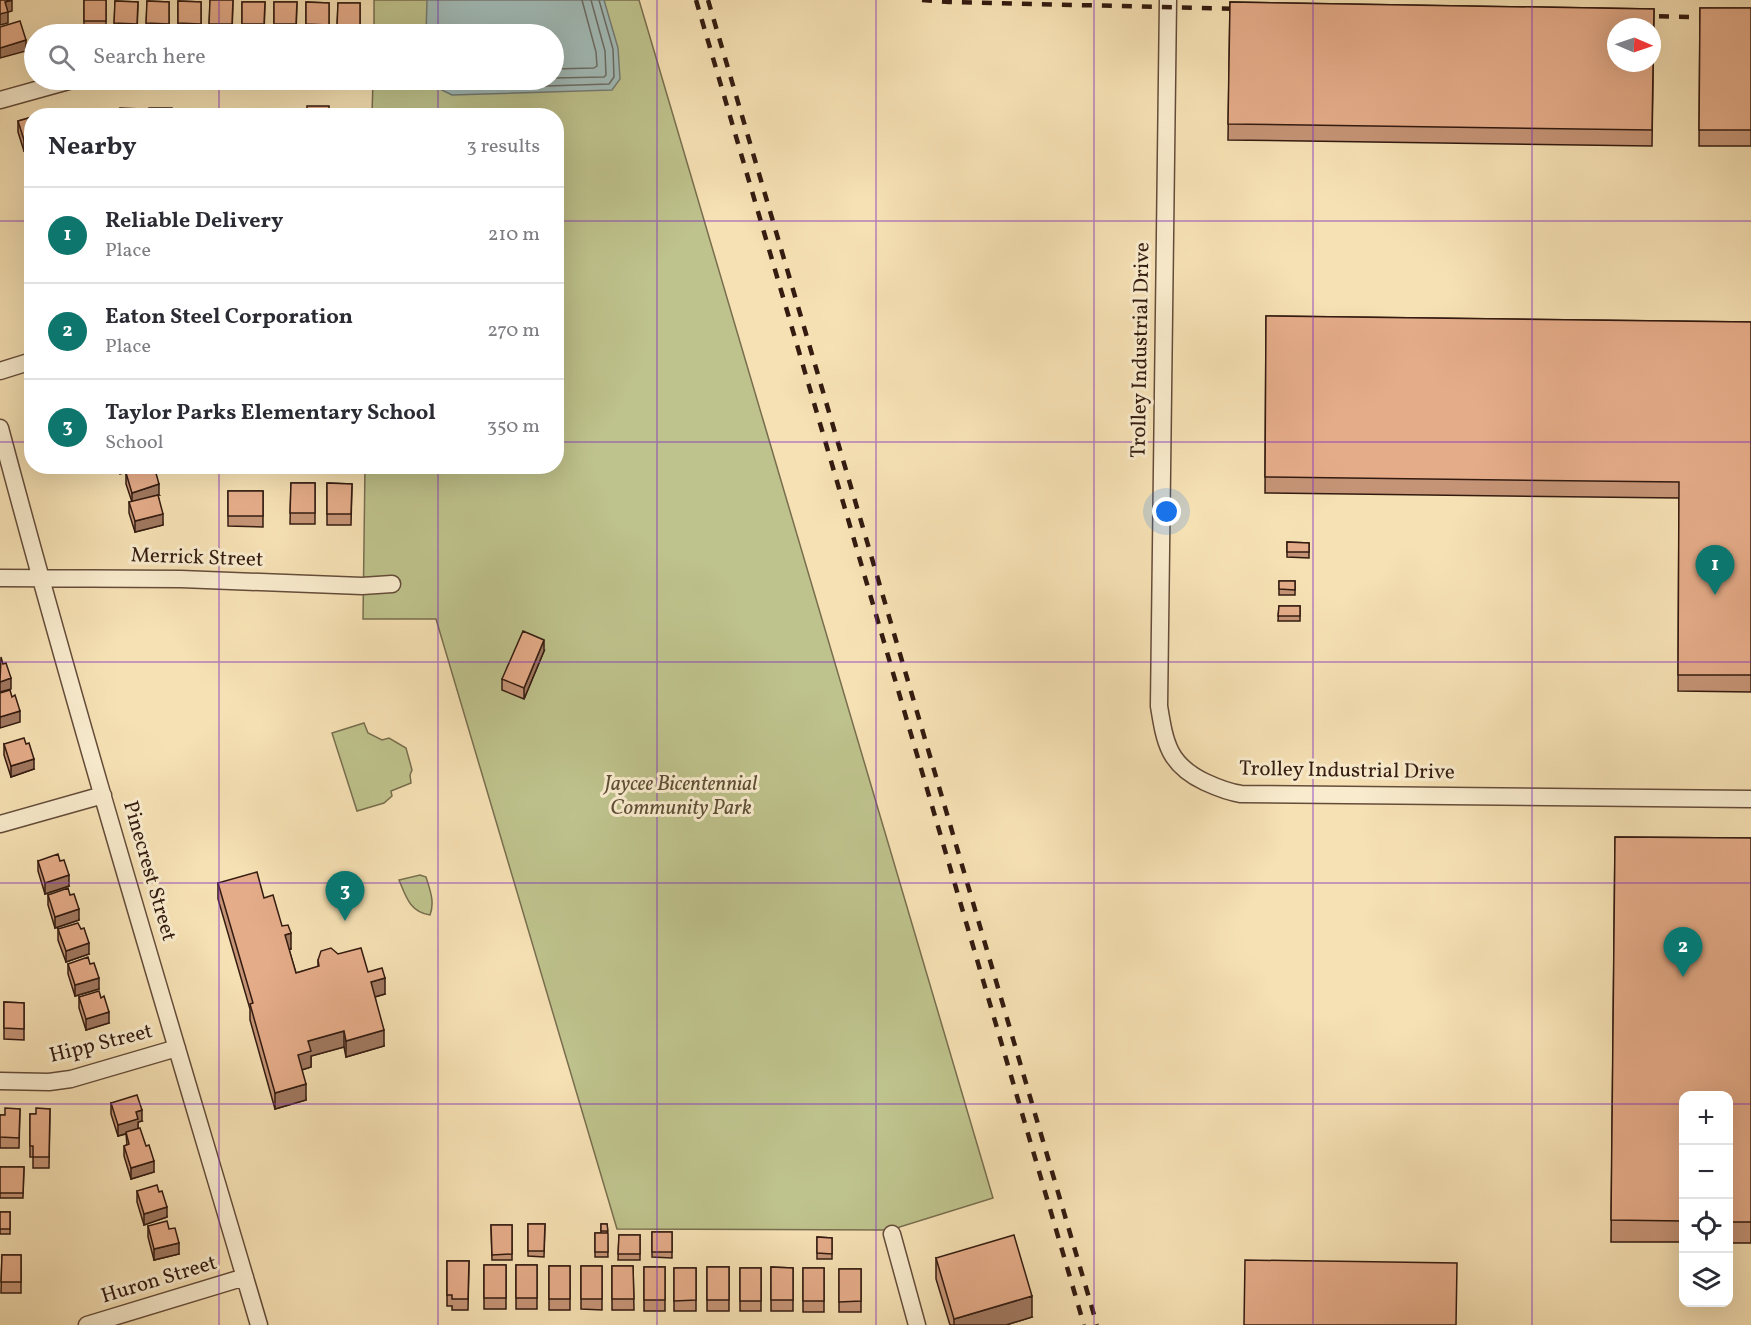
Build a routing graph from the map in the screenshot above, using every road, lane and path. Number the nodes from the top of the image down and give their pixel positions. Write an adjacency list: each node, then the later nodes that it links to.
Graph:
1 (1168, 0): 11 (street, Trolley Industrial Drive)
2 (36, 90): 3 (street)
3 (0, 100)
4 (24, 364): 5 (street)
5 (0, 371)
6 (0, 428): 8 (street, Pinecrest Street)
7 (0, 578): 8 (street, Merrick Street)
8 (40, 578): 9 (street, Merrick Street); 10 (street, Pinecrest Street)
9 (392, 584)
10 (103, 795): 12 (street); 13 (street, Pinecrest Street)
11 (1751, 799)
12 (0, 824)
13 (177, 1048): 14 (street, Hipp Street); 16 (street, Pinecrest Street)
14 (0, 1081)
15 (892, 1234): 19 (street)
16 (245, 1277): 17 (street, Huron Street); 18 (street, Pinecrest Street)
17 (87, 1325)
18 (259, 1325)
19 (917, 1325)

